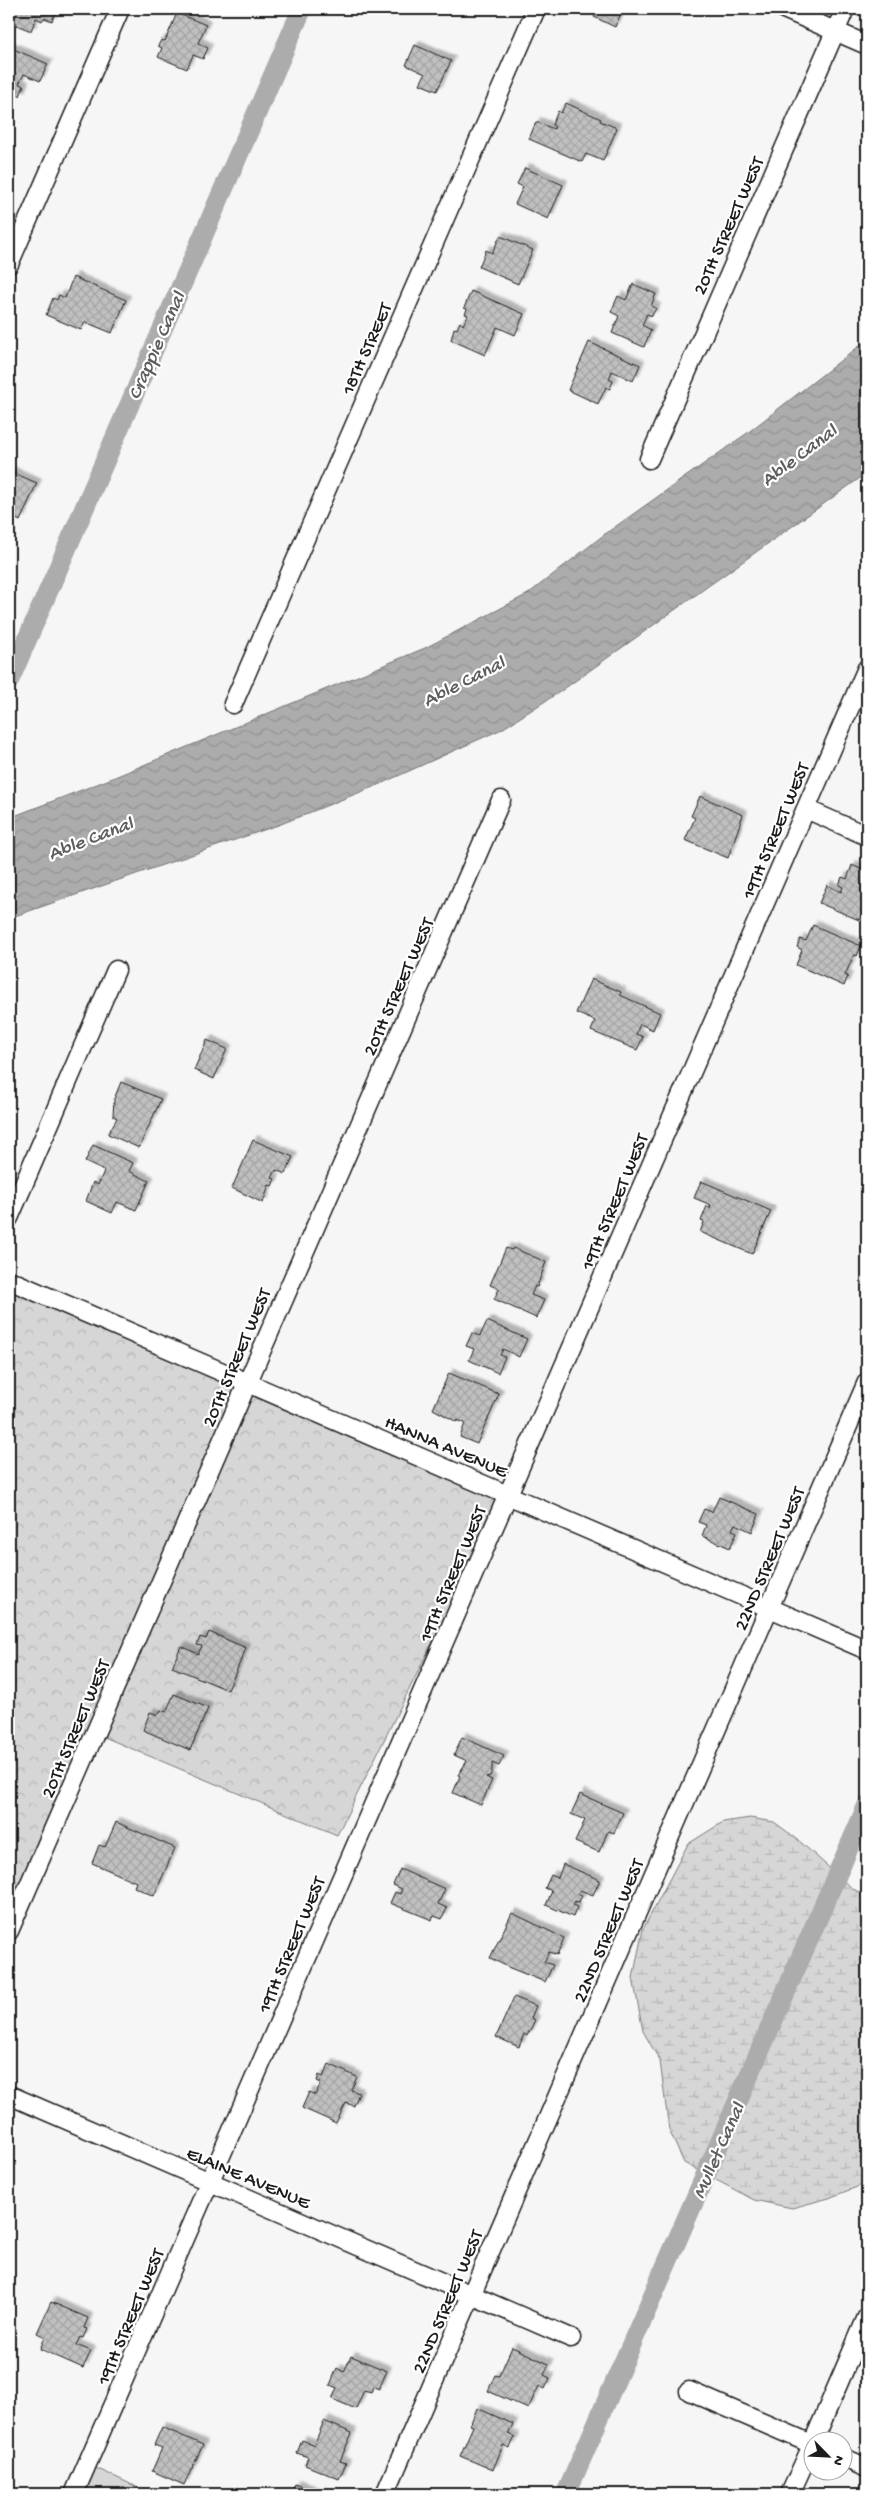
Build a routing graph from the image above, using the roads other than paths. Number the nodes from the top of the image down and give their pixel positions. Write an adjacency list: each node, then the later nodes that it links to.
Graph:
1 (120, 9): 7 (street)
2 (536, 9): 10 (street, 18TH STREET)
3 (784, 9): 5 (street)
4 (845, 9): 5 (street, 20TH STREET WEST)
5 (835, 31): 6 (street); 8 (street, 20TH STREET WEST)
6 (867, 45)
7 (9, 264)
8 (649, 459)
9 (867, 668): 12 (street, 19TH STREET WEST)
10 (232, 704)
11 (501, 800): 17 (street, 20TH STREET WEST)
12 (806, 809): 13 (street); 19 (street, 19TH STREET WEST)
13 (867, 836)
14 (116, 970): 15 (street)
15 (9, 1218)
16 (9, 1280): 17 (street, HANNA AVENUE)
17 (247, 1382): 19 (street, HANNA AVENUE); 22 (street, 20TH STREET WEST)
18 (867, 1382): 20 (street, 22ND STREET WEST)
19 (508, 1495): 20 (street, HANNA AVENUE); 24 (street, 19TH STREET WEST)
20 (770, 1607): 21 (street, HANNA AVENUE); 25 (street, 22ND STREET WEST)
21 (867, 1650)
22 (9, 1931)
23 (9, 2095): 24 (street, ELAINE AVENUE)
24 (210, 2182): 25 (street, ELAINE AVENUE); 34 (street, 19TH STREET WEST)
25 (472, 2295): 27 (street, ELAINE AVENUE); 35 (street, 22ND STREET WEST)
26 (867, 2317): 29 (street)
27 (571, 2338)
28 (689, 2391): 30 (street)
29 (819, 2430)
30 (804, 2439)
31 (854, 2462): 33 (street)
32 (804, 2463): 36 (street)
33 (867, 2468)
34 (74, 2494)
35 (385, 2494)
36 (790, 2494)

